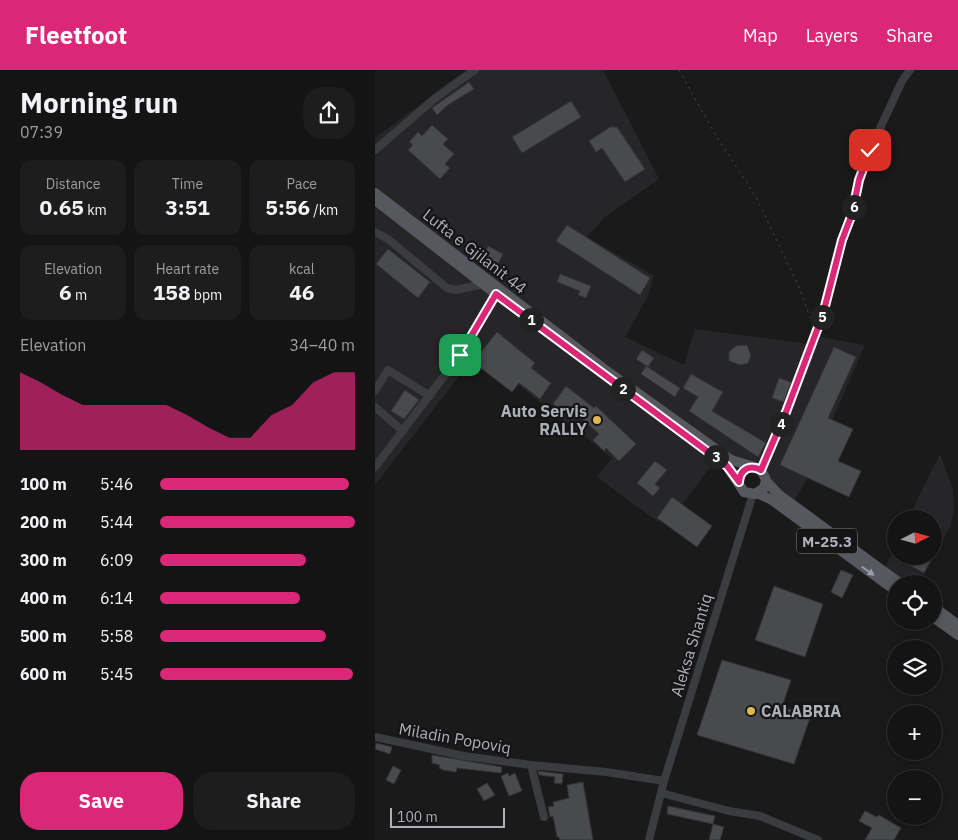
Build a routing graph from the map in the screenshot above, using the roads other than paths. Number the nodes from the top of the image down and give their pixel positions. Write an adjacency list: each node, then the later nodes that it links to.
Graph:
1 (475, 70): 3 (street)
2 (910, 70): 15 (street)
3 (375, 150)
4 (375, 193): 14 (main road, Lufta e Gjilanit 44)
5 (377, 205): 7 (main road, M-25.3)
6 (375, 232): 7 (street)
7 (484, 284): 8 (main road, M-25.3)
8 (496, 294): 10 (street); 17 (main road, M-25.3)
9 (375, 391): 10 (street)
10 (430, 396): 12 (street)
11 (375, 407): 12 (street)
12 (403, 431): 13 (street)
13 (375, 467)
14 (750, 467): 15 (main road); 17 (main road)
15 (761, 470): 16 (main road, M-25.3)
16 (766, 481): 18 (main road); 19 (main road, M-25.3)
17 (739, 482): 18 (main road, M-25.3)
18 (752, 494): 20 (main road, M-25.3, one-way to 20); 27 (street, Aleksa Shantiq)
19 (889, 575)
20 (887, 584)
21 (942, 613): 23 (main road)
22 (942, 624): 24 (main road)
23 (958, 625)
24 (958, 635)
25 (375, 737): 26 (street, Miladin Popoviq)
26 (531, 765): 27 (street, Miladin Popoviq); 29 (street, Miladin Popoviq)
27 (664, 781): 28 (street, Aleksa Shantiq)
28 (661, 793): 30 (street, Aleksa Shantiq); 31 (street)
29 (544, 817)
30 (649, 840)
31 (818, 840)

